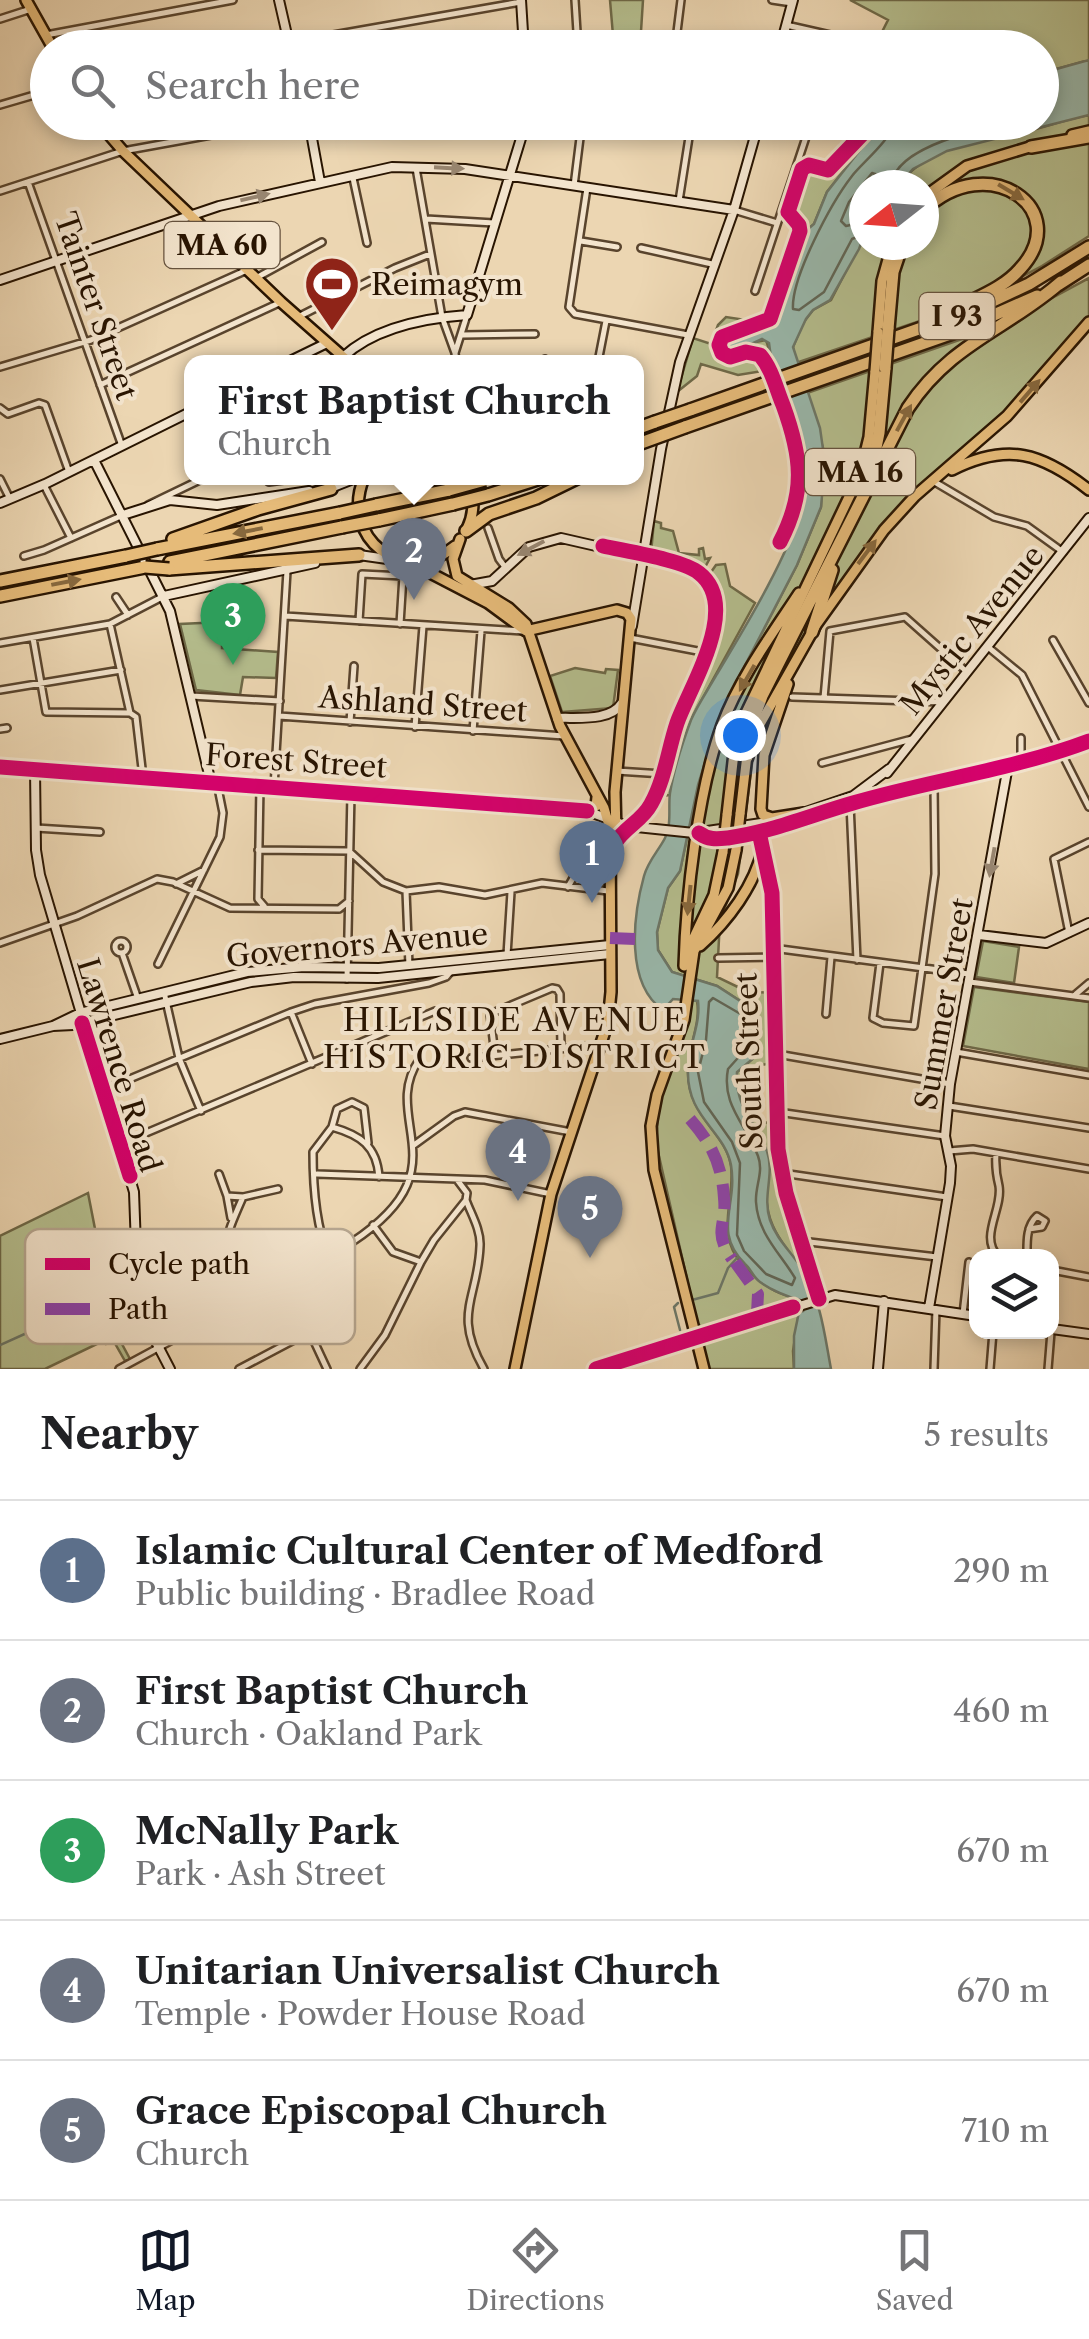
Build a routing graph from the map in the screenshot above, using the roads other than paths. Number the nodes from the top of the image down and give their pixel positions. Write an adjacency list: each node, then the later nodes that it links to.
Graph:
1 (233, 0): 12 (street)
2 (279, 0): 13 (street)
3 (575, 0): 16 (street)
4 (682, 0): 17 (street)
5 (772, 0): 7 (street)
6 (521, 1): 14 (street); 15 (street)
7 (792, 1): 10 (street)
8 (28, 4): 9 (street); 11 (main road)
9 (0, 19)
10 (786, 25): 18 (street); 19 (street)
11 (43, 30)
12 (73, 30)
13 (286, 30)
14 (369, 30)
15 (523, 30)
16 (577, 30)
17 (678, 30)
18 (785, 30)
19 (808, 30)
20 (30, 96): 21 (street)
21 (0, 106)
22 (1089, 134): 31 (highway)
23 (114, 140): 32 (main road, MA 60)
24 (180, 140): 32 (street)
25 (312, 140): 37 (street)
26 (521, 140): 35 (street)
27 (580, 140): 39 (street)
28 (689, 140): 42 (street)
29 (754, 140): 44 (street)
30 (805, 140): 48 (street)
31 (1030, 147): 38 (main road)
32 (123, 150): 36 (street); 45 (main road, MA 60)
33 (416, 168): 34 (street); 35 (street, one-way to 35); 46 (street)
34 (352, 174): 37 (street); 51 (street)
35 (510, 176): 39 (street); 47 (street)
36 (28, 182): 41 (street); 58 (street, Tainter Street)
37 (320, 182): 45 (street, one-way to 37)
38 (939, 184)
39 (574, 186): 40 (street)
40 (587, 188): 42 (street); 49 (street)
41 (0, 191)
42 (679, 200): 44 (street)
43 (939, 200): 72 (highway, one-way to 72)
44 (734, 210): 48 (street); 59 (street)
45 (191, 215): 58 (street); 61 (main road, MA 60)
46 (425, 219): 47 (street); 55 (street)
47 (498, 223): 67 (street)
48 (777, 223): 65 (street)
49 (579, 241): 52 (street); 70 (street)
50 (322, 242): 62 (street)
51 (368, 243)
52 (617, 247)
53 (1089, 247): 72 (highway, I 93)
54 (642, 248): 59 (street)
55 (431, 254): 68 (street); 69 (street)
56 (888, 260): 73 (main road)
57 (898, 260): 73 (highway)
58 (56, 262): 63 (street); 77 (street, Tainter Street)
59 (712, 264): 76 (street)
60 (1089, 265): 64 (highway, I 93)
61 (247, 270): 62 (main road, MA 60); 77 (street)
62 (256, 278): 66 (main road, MA 60)
63 (0, 280)
64 (1062, 282): 90 (highway, I 93, bridge); 108 (highway, one-way to 64)
65 (755, 291)
66 (281, 302): 69 (main road, MA 60); 86 (street)
67 (467, 315): 68 (street); 75 (street)
68 (442, 317): 79 (street); 82 (street)
69 (298, 318): 78 (main road, MA 60)
70 (606, 320): 76 (street); 83 (street)
71 (1089, 322): 95 (main road, MA 16, one-way to 71)
72 (929, 326): 89 (highway, I 93, bridge)
73 (883, 330): 85 (highway, bridge)
74 (535, 334): 75 (street)
75 (462, 335): 79 (street)
76 (688, 336): 119 (street)
77 (84, 341): 84 (street); 86 (street, Tainter Street)
78 (327, 343): 80 (street); 81 (main road, MA 60)
79 (455, 353)
80 (302, 355)
81 (340, 355)
82 (349, 355)
83 (599, 355)
84 (0, 367)
85 (880, 369): 108 (highway); 123 (main road, MA 16)
86 (100, 385): 91 (street, Tainter Street)
87 (0, 408): 93 (street)
88 (184, 415): 91 (street)
89 (644, 424)
90 (644, 441)
91 (122, 446): 92 (street)
92 (94, 460): 93 (street); 110 (street)
93 (69, 472): 96 (street)
94 (0, 479): 106 (street)
95 (933, 481): 105 (main road); 117 (street); 143 (main road, MA 16, one-way to 95)
96 (44, 485): 106 (street); 115 (street)
97 (190, 485): 109 (street)
98 (340, 485): 104 (street)
99 (360, 485): 121 (main road)
100 (468, 485): 114 (main road)
101 (468, 485): 116 (highway, one-way to 116, bridge)
102 (519, 485): 122 (highway, bridge)
103 (563, 485): 114 (highway)
104 (331, 488): 109 (street); 116 (highway)
105 (1089, 490)
106 (10, 499): 107 (street)
107 (0, 503)
108 (858, 504): 113 (highway)
109 (140, 509): 110 (street)
110 (122, 516): 115 (street); 131 (street)
111 (1089, 518): 117 (street, Mystic Avenue)
112 (488, 528): 124 (street)
113 (846, 528): 143 (highway); 174 (highway)
114 (463, 535): 121 (main road); 127 (main road)
115 (72, 538): 120 (street)
116 (155, 547): 126 (highway, bridge)
117 (1063, 552): 148 (street, Mystic Avenue)
118 (359, 555): 121 (street); 122 (highway); 125 (street)
119 (643, 555): 124 (street, one-way to 124); 128 (street); 149 (street)
120 (24, 556)
121 (405, 562): 135 (main road)
122 (168, 566): 129 (highway, one-way to 122, bridge)
123 (817, 566): 205 (main road, one-way to 205); 245 (main road, MA 16, bridge)
124 (505, 568): 127 (street)
125 (288, 569): 131 (street); 134 (street)
126 (0, 581)
127 (470, 585): 142 (main road)
128 (638, 586): 132 (street); 144 (street)
129 (0, 596)
130 (116, 596): 133 (street)
131 (164, 596): 133 (street); 156 (street)
132 (617, 610): 142 (main road); 144 (main road)
133 (128, 616): 137 (street)
134 (285, 616): 136 (street); 159 (street)
135 (508, 617): 141 (street); 142 (main road)
136 (359, 621): 138 (street); 138 (street)
137 (110, 624): 145 (street); 152 (street)
138 (400, 624): 139 (street)
139 (423, 626): 140 (street); 167 (street)
140 (481, 630): 141 (street); 168 (street)
141 (505, 631): 142 (street)
142 (526, 631): 165 (main road)
143 (812, 632): 150 (main road, MA 16)
144 (631, 634): 149 (street); 161 (main road)
145 (33, 638): 147 (street); 154 (street)
146 (1053, 640): 162 (street)
147 (0, 643)
148 (988, 646): 153 (street, Mystic Avenue); 173 (street)
149 (708, 653): 181 (street)
150 (797, 658): 174 (main road, MA 16); 197 (main road)
151 (354, 666): 166 (street)
152 (122, 670): 154 (street); 163 (street)
153 (967, 672): 158 (street); 160 (street, Mystic Avenue)
154 (42, 683): 155 (street); 163 (street)
155 (0, 690)
156 (191, 696): 159 (street); 185 (street)
157 (792, 698): 158 (street)
158 (824, 698): 160 (street)
159 (280, 701): 164 (street)
160 (944, 702): 170 (street, Mystic Avenue)
161 (622, 703): 165 (street); 180 (main road)
162 (1089, 703)
163 (130, 713): 182 (street)
164 (279, 716): 166 (street, Ashland Street); 187 (street)
165 (556, 718): 169 (main road)
166 (350, 722): 167 (street, Ashland Street)
167 (415, 727): 168 (street, Ashland Street)
168 (473, 731): 169 (street, Ashland Street)
169 (564, 736): 191 (main road)
170 (915, 738): 176 (street); 183 (street, Mystic Avenue)
171 (1021, 738): 175 (street)
172 (1089, 740): 173 (street)
173 (1061, 751): 175 (street); 194 (street)
174 (746, 757): 232 (main road, MA 16, bridge)
175 (1021, 762): 177 (street)
176 (822, 763)
177 (1008, 766): 184 (street); 229 (street, Summer Street, one-way to 229)
178 (0, 767): 179 (street, Forest Street)
179 (35, 770): 182 (street, Forest Street); 201 (street, Lawrence Road)
180 (617, 771): 181 (street); 195 (main road)
181 (663, 774): 192 (street)
182 (144, 777): 185 (street, Forest Street)
183 (877, 782): 188 (street); 189 (street); 193 (street); 197 (street)
184 (934, 782): 188 (street); 244 (street)
185 (214, 783): 186 (street, Forest Street); 212 (street)
186 (260, 786): 187 (street, Forest Street); 209 (street)
187 (274, 787): 190 (street, Forest Street)
188 (912, 787): 189 (street)
189 (895, 792): 193 (street)
190 (351, 793): 196 (street, Forest Street); 210 (street)
191 (596, 794): 196 (main road); 198 (main road)
192 (652, 803): 199 (street); 202 (street)
193 (851, 804): 204 (street); 239 (street)
194 (1089, 807)
195 (615, 808): 198 (main road); 199 (street)
196 (587, 811): 198 (street, Forest Street)
197 (804, 813): 200 (street)
198 (612, 820): 199 (street, Forest Street); 207 (main road); 211 (main road)
199 (636, 825): 202 (street, Forest Street); 207 (street)
200 (747, 827): 204 (street); 205 (street)
201 (36, 828): 203 (street); 227 (street, Lawrence Road)
202 (662, 829): 205 (street, Forest Street)
203 (100, 832)
204 (759, 832): 205 (street); 208 (street, South Street)
205 (694, 833): 245 (main road, one-way to 245)
206 (1089, 842): 228 (street)
207 (615, 843): 211 (main road)
208 (763, 848): 232 (main road); 233 (street, South Street)
209 (258, 850): 210 (street); 220 (street)
210 (350, 851): 216 (street); 221 (street)
211 (612, 854): 213 (main road)
212 (204, 870): 214 (street); 219 (street)
213 (611, 874): 215 (street); 217 (main road)
214 (176, 884): 219 (street); 227 (street)
215 (568, 887): 217 (street); 218 (street)
216 (406, 891): 218 (street); 242 (street)
217 (610, 891): 231 (main road)
218 (511, 892): 236 (street)
219 (194, 893): 222 (street); 241 (street)
220 (258, 899): 222 (street); 223 (street)
221 (349, 901): 224 (street); 225 (street)
222 (248, 907): 223 (street)
223 (264, 908): 224 (street)
224 (340, 909): 225 (street)
225 (348, 923): 246 (street)
226 (1089, 923): 228 (street)
227 (54, 924): 230 (street); 256 (street, Lawrence Road)
228 (1068, 933): 229 (street)
229 (979, 935): 247 (street, Summer Street)
230 (0, 944)
231 (610, 949): 235 (street, Governors Avenue); 258 (main road)
232 (694, 951): 245 (main road, MA 16)
233 (773, 952): 237 (street); 238 (street); 262 (street, South Street)
234 (122, 953): 252 (street)
235 (558, 955): 236 (street, Governors Avenue); 243 (street, Governors Avenue)
236 (507, 956): 243 (street, Governors Avenue)
237 (831, 956): 239 (street); 255 (street)
238 (718, 958)
239 (857, 960): 240 (street)
240 (880, 963): 244 (street); 244 (street)
241 (158, 964)
242 (409, 966): 243 (street, Governors Avenue); 246 (street, Governors Avenue)
243 (452, 966): 246 (street, Governors Avenue); 254 (street)
244 (924, 968): 247 (street)
245 (686, 970): 320 (main road, MA 16)
246 (348, 974): 250 (street, Governors Avenue)
247 (971, 978): 249 (street); 260 (street, Summer Street)
248 (1089, 983): 249 (street)
249 (1074, 996): 251 (street)
250 (165, 997): 252 (street, Governors Avenue); 256 (street, Governors Avenue); 263 (street)
251 (1089, 998)
252 (138, 999): 256 (street, Governors Avenue)
253 (435, 1011): 266 (street)
254 (291, 1012): 263 (street); 266 (street)
255 (826, 1014)
256 (81, 1018): 257 (street, Governors Avenue); 269 (street, Lawrence Road)
257 (0, 1039)
258 (602, 1046): 259 (street); 275 (main road)
259 (561, 1048): 261 (street); 261 (street)
260 (956, 1052): 267 (street); 268 (street, Summer Street)
261 (495, 1054): 264 (street)
262 (777, 1054): 268 (street); 272 (street, South Street)
263 (179, 1058): 269 (street); 271 (street)
264 (471, 1058)
265 (420, 1060): 279 (street)
266 (312, 1064): 271 (street)
267 (1089, 1074)
268 (950, 1084): 270 (street, Summer Street)
269 (103, 1090): 278 (street, Lawrence Road)
270 (947, 1106): 274 (street); 276 (street, Summer Street)
271 (200, 1111): 278 (street)
272 (778, 1112): 276 (street); 283 (street, South Street)
273 (332, 1128): 277 (street); 277 (street); 285 (street)
274 (1089, 1128)
275 (571, 1132): 279 (street); 291 (main road)
276 (945, 1136): 280 (street, Summer Street)
277 (368, 1143): 286 (street)
278 (120, 1144): 301 (street, Lawrence Road)
279 (414, 1145): 287 (street)
280 (950, 1151): 281 (street); 295 (street, Summer Street)
281 (996, 1152): 282 (street); 306 (street)
282 (1089, 1169)
283 (782, 1173): 295 (street); 305 (street, South Street)
284 (219, 1174): 292 (street)
285 (316, 1174): 286 (street); 303 (street)
286 (379, 1177): 287 (street)
287 (410, 1178): 288 (street); 299 (street)
288 (456, 1179): 289 (street); 294 (street)
289 (475, 1180): 291 (street); 294 (street)
290 (278, 1189): 293 (street)
291 (551, 1194): 334 (main road)
292 (227, 1196): 293 (street); 297 (street)
293 (243, 1197): 297 (street)
294 (467, 1197): 296 (street); 298 (street)
295 (947, 1198): 308 (street, Summer Street)
296 (452, 1218): 298 (street); 309 (street)
297 (230, 1221): 302 (street)
298 (475, 1224): 333 (street)
299 (372, 1225): 304 (street); 309 (street)
300 (1029, 1228): 307 (street)
301 (135, 1229)
302 (229, 1229)
303 (320, 1229)
304 (355, 1237)
305 (800, 1241): 308 (street); 313 (street, South Street)
306 (992, 1249)
307 (1028, 1249)
308 (938, 1257): 315 (street, Summer Street)
309 (420, 1262): 332 (street)
310 (969, 1262): 316 (street)
311 (1059, 1271): 312 (street)
312 (1089, 1277)
313 (818, 1299): 314 (street); 320 (street)
314 (884, 1301): 315 (street); 337 (street)
315 (932, 1309): 316 (street); 338 (street)
316 (963, 1314): 317 (street)
317 (969, 1315)
318 (1059, 1331): 319 (street)
319 (1089, 1334)
320 (696, 1337): 335 (street); 336 (main road, MA 16)
321 (992, 1339): 339 (street)
322 (1050, 1339): 340 (street)
323 (156, 1344): 327 (street, Lawrence Road)
324 (165, 1344): 327 (street)
325 (286, 1344): 330 (street)
326 (315, 1344): 331 (street)
327 (158, 1348): 328 (street); 329 (street, Lawrence Road)
328 (119, 1369)
329 (170, 1369)
330 (239, 1369)
331 (327, 1369)
332 (360, 1369)
333 (484, 1369)
334 (515, 1369)
335 (596, 1369)
336 (704, 1369)
337 (878, 1369)
338 (934, 1369)
339 (990, 1369)
340 (1048, 1369)

